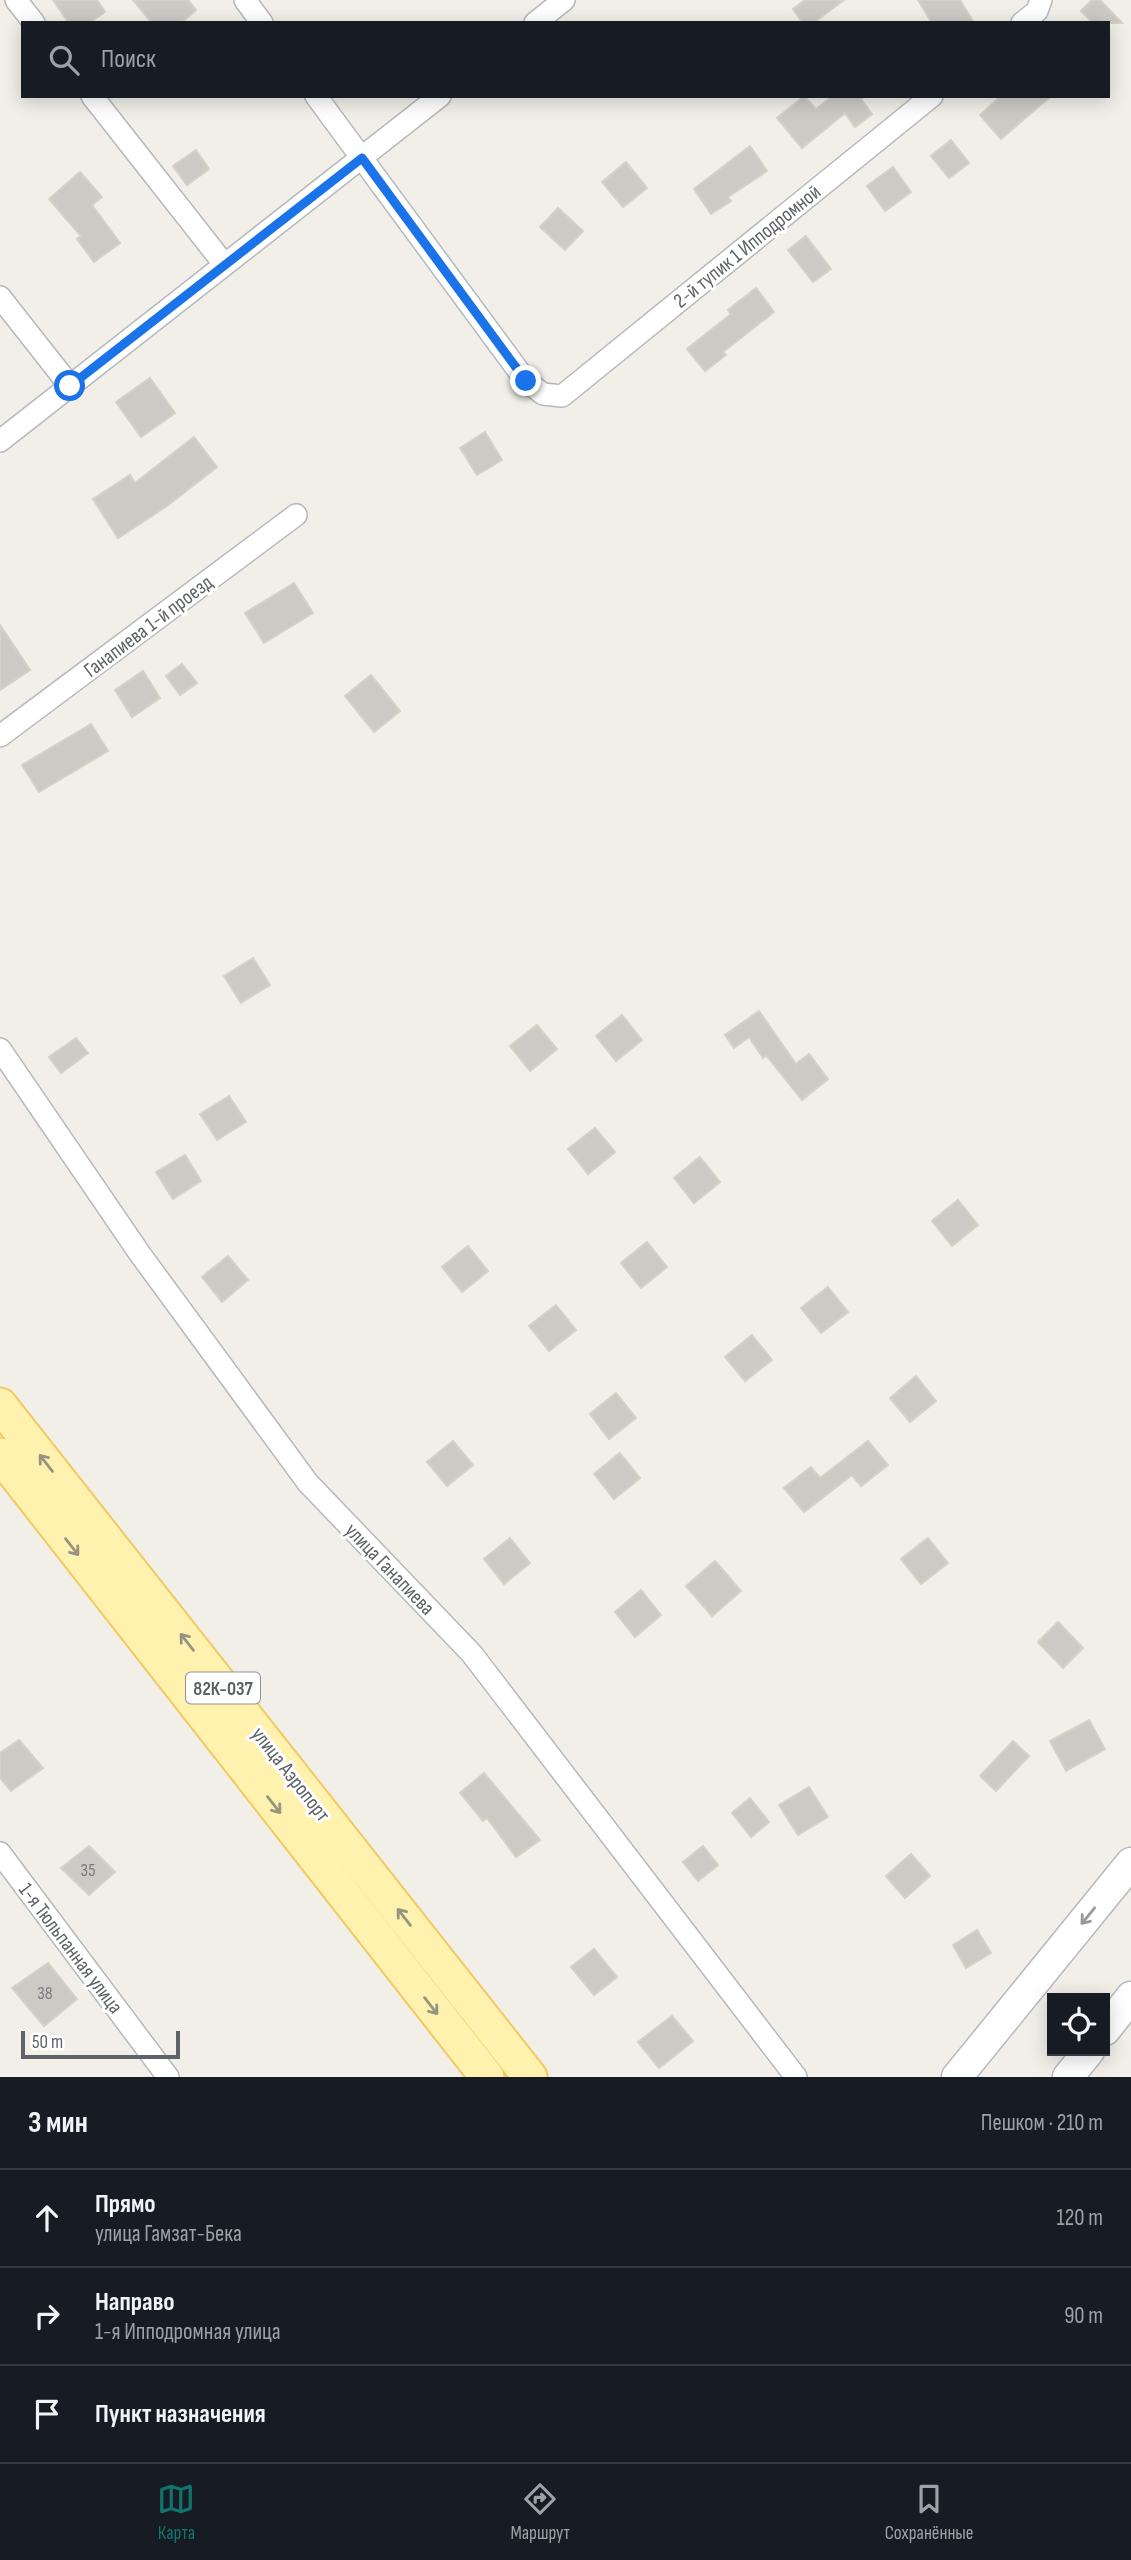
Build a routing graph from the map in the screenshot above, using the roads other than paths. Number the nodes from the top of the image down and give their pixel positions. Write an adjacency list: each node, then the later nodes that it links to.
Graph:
1 (16, 0): 5 (street)
2 (245, 0): 6 (street)
3 (564, 0): 7 (street)
4 (1041, 0): 8 (street)
5 (32, 21)
6 (261, 21)
7 (538, 21)
8 (1024, 21)
9 (94, 98): 14 (street)
10 (317, 98): 13 (street)
11 (437, 98): 13 (street)
12 (930, 98): 13 (street, 2-й тупик 1 Ипподромной)
13 (362, 158): 14 (street)
14 (224, 264): 16 (street)
15 (0, 297): 16 (street)
16 (70, 386): 17 (street)
17 (0, 441)
18 (296, 515): 19 (street, Ганапиева 1-й проезд)
19 (0, 736)
20 (0, 1049): 31 (street, улица Ганапиева)
21 (0, 1405): 30 (main road, улица Аэропорт / 82К-037, one-way to 21)
22 (0, 1455): 29 (main road, улица Аэропорт, one-way to 29)
23 (0, 1853): 28 (street, 1-я Тюльпанная улица)
24 (1131, 1863): 32 (main road, one-way to 32)
25 (1131, 1997): 26 (main road)
26 (1110, 2024)
27 (1085, 2056): 33 (main road)
28 (168, 2077)
29 (486, 2077)
30 (530, 2077)
31 (796, 2077)
32 (957, 2077)
33 (1068, 2077)

